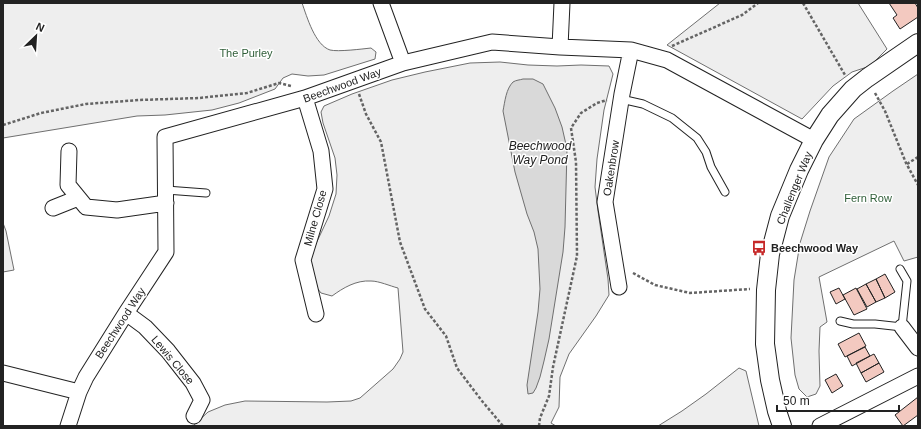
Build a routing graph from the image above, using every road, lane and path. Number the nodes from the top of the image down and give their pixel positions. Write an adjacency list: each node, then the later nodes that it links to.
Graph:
1 (382, 3): 9 (street)
2 (562, 3): 6 (street)
3 (758, 3): 8 (path)
4 (803, 3): 10 (path)
5 (918, 43): 11 (street, Challenger Way)
6 (560, 47): 7 (street, Beechwood Way); 9 (street, Beechwood Way)
7 (631, 50): 8 (street, Beechwood Way); 14 (street, Oakenbrow)
8 (651, 55): 17 (street, Beechwood Way)
9 (403, 63): 12 (street, Beechwood Way)
10 (846, 77)
11 (867, 78): 17 (street, Challenger Way); 20 (path)
12 (354, 81): 15 (street, Beechwood Way); 41 (path)
13 (293, 86): 16 (path)
14 (622, 97): 22 (lane); 27 (street, Oakenbrow); 42 (path)
15 (305, 98): 24 (street, Beechwood Way); 32 (street, Milne Close)
16 (3, 125)
17 (814, 140): 30 (street, Challenger Way)
18 (69, 151): 25 (street)
19 (918, 157): 20 (path)
20 (907, 164): 21 (path)
21 (918, 185)
22 (725, 192)
23 (206, 193): 24 (lane)
24 (166, 197): 25 (street); 31 (street, Beechwood Way)
25 (78, 198): 26 (street)
26 (53, 208)
27 (615, 263): 29 (street, Oakenbrow); 30 (path)
28 (900, 269): 34 (lane)
29 (619, 287)
30 (766, 290): 43 (street, Challenger Way)
31 (126, 313): 38 (street, Beechwood Way); 39 (street, Lewis Close)
32 (316, 314)
33 (840, 321): 34 (lane)
34 (902, 327): 35 (street)
35 (918, 348)
36 (3, 373): 38 (street)
37 (918, 376): 44 (street)
38 (79, 392): 40 (street, Beechwood Way)
39 (194, 416)
40 (68, 426)
41 (503, 426)
42 (539, 426)
43 (782, 426)
44 (820, 426)

